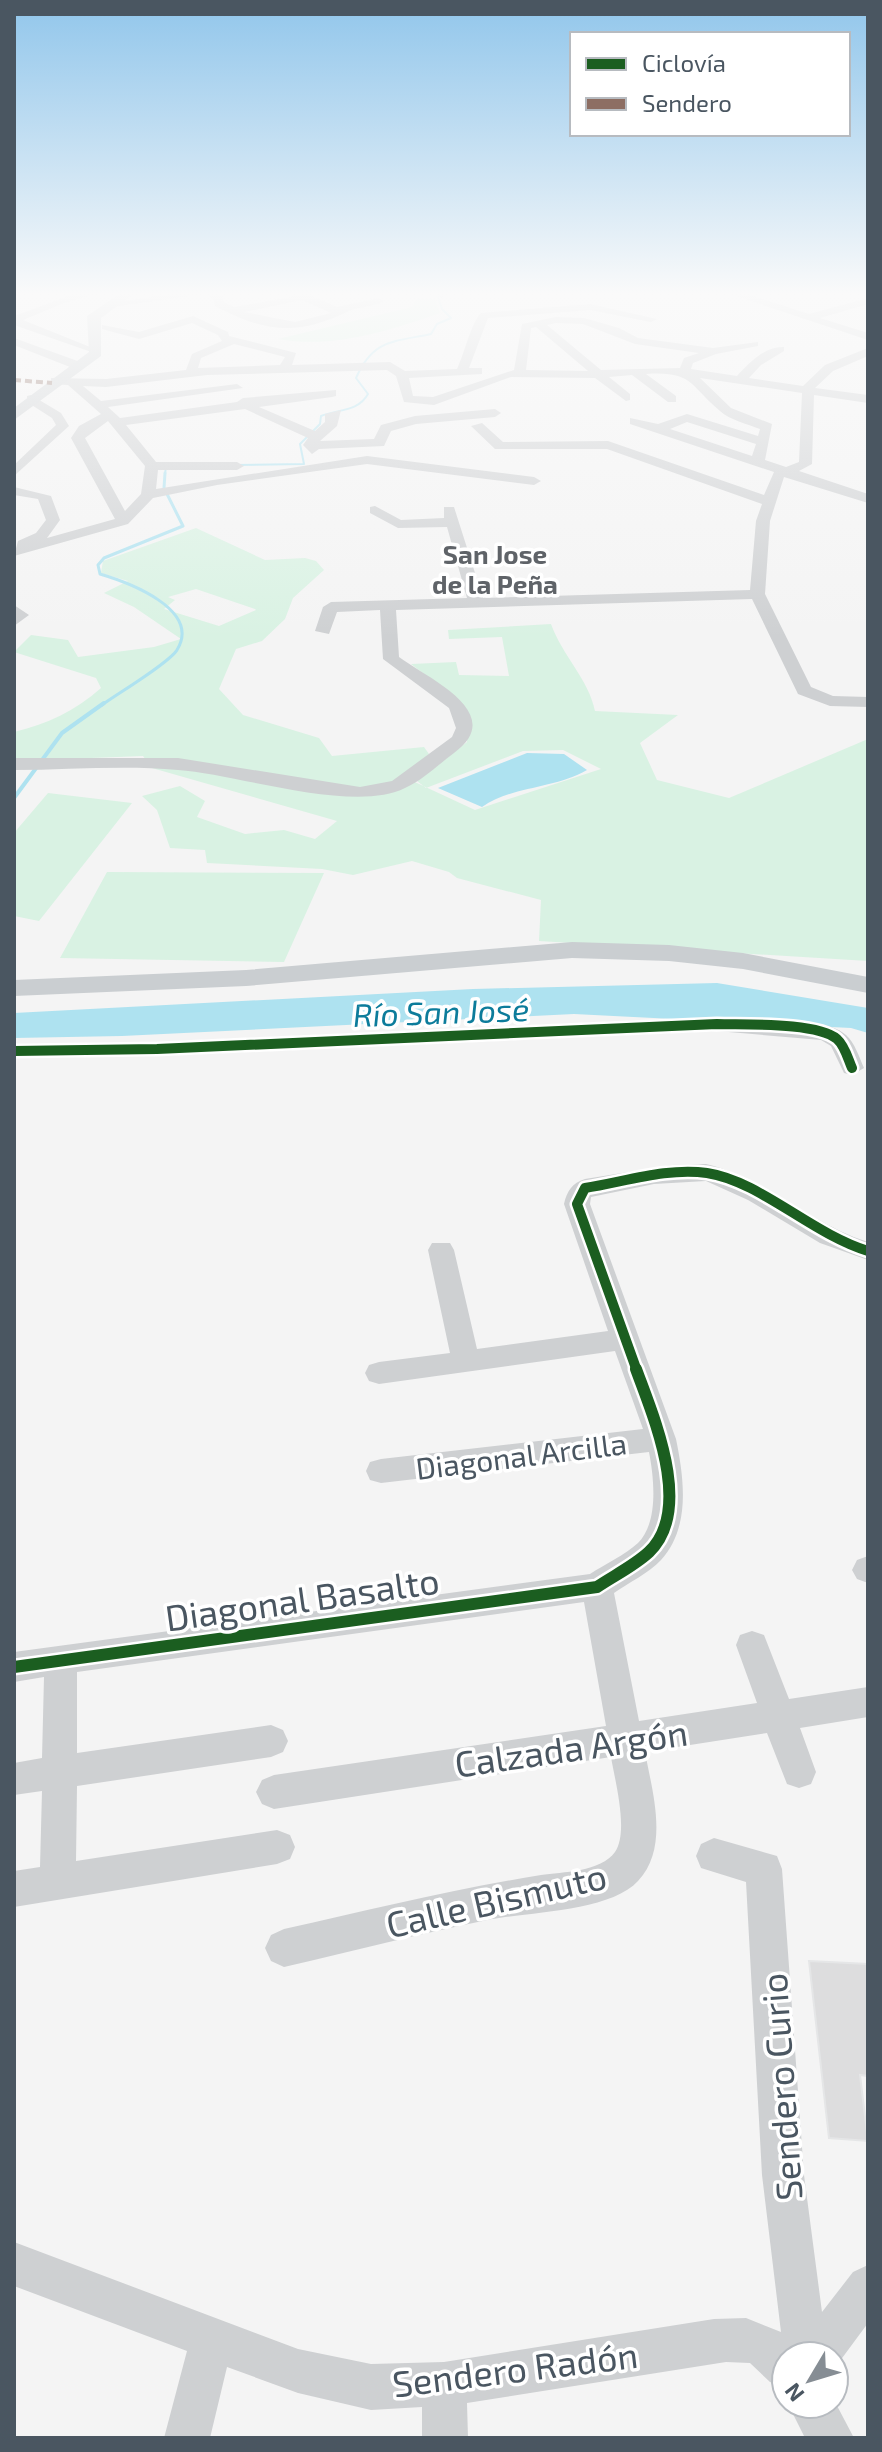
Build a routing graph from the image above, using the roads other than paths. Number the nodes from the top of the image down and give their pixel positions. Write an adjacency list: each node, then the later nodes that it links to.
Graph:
1 (22, 408): 21 (street)
2 (101, 408): 10 (street)
3 (203, 408): 10 (street)
4 (253, 408): 15 (street)
5 (717, 408): 11 (street)
6 (725, 408): 16 (street)
7 (807, 408): 20 (street)
8 (337, 413): 15 (street)
9 (495, 413): 15 (street)
10 (113, 418): 18 (street); 29 (street)
11 (687, 418): 14 (street); 16 (street)
12 (635, 421): 14 (street)
13 (477, 426): 25 (street)
14 (660, 428): 17 (street)
15 (312, 441): 19 (street)
16 (762, 442): 17 (street)
17 (758, 460): 20 (street)
18 (152, 466): 19 (street); 24 (street)
19 (309, 470): 22 (street); 24 (street)
20 (786, 470): 25 (street); 26 (street)
21 (14, 472)
22 (534, 481)
23 (17, 494): 30 (street)
24 (150, 494): 29 (street)
25 (769, 495): 27 (street); 31 (street)
26 (868, 499)
27 (832, 504)
28 (375, 510): 32 (street)
29 (123, 521): 30 (street)
30 (16, 553)
31 (757, 594): 32 (street); 37 (street)
32 (476, 602): 33 (street)
33 (388, 606): 36 (street); 38 (street)
34 (14, 610): 35 (street)
35 (14, 621)
36 (323, 631)
37 (868, 702)
38 (31, 763)
39 (868, 985): 40 (main road)
40 (14, 988)
41 (868, 995): 42 (main road)
42 (14, 1000)
43 (14, 1051): 44 (street)
44 (852, 1068)
45 (441, 1250): 48 (street)
46 (868, 1251): 47 (street)
47 (625, 1339): 48 (street); 50 (street)
48 (465, 1358): 49 (street)
49 (379, 1373)
50 (661, 1439): 51 (street, Diagonal Arcilla); 52 (street)
51 (381, 1471)
52 (597, 1587): 54 (street, Diagonal Basalto); 58 (street, Calle Bismuto)
53 (752, 1645): 57 (street)
54 (61, 1660): 55 (street, Diagonal Basalto); 60 (street)
55 (14, 1667)
56 (868, 1702): 57 (street, Calzada Argón)
57 (780, 1716): 58 (street, Calzada Argón); 61 (street)
58 (624, 1739): 63 (street, Calzada Argón); 68 (street, Calle Bismuto)
59 (271, 1741): 60 (street)
60 (60, 1772): 62 (street); 66 (street)
61 (799, 1772)
62 (14, 1779)
63 (274, 1792)
64 (277, 1847): 66 (street)
65 (714, 1856): 72 (street, Sendero Curio)
66 (58, 1882): 67 (street)
67 (14, 1889)
68 (284, 1948)
69 (14, 2264): 71 (street, Sendero Radón)
70 (868, 2287): 73 (street)
71 (212, 2339): 75 (street, Sendero Radón); 77 (street)
72 (805, 2340)
73 (828, 2340)
74 (770, 2349): 75 (street, Sendero Radón)
75 (444, 2384): 78 (street)
76 (820, 2420): 79 (street)
77 (187, 2438)
78 (445, 2438)
79 (831, 2438)

